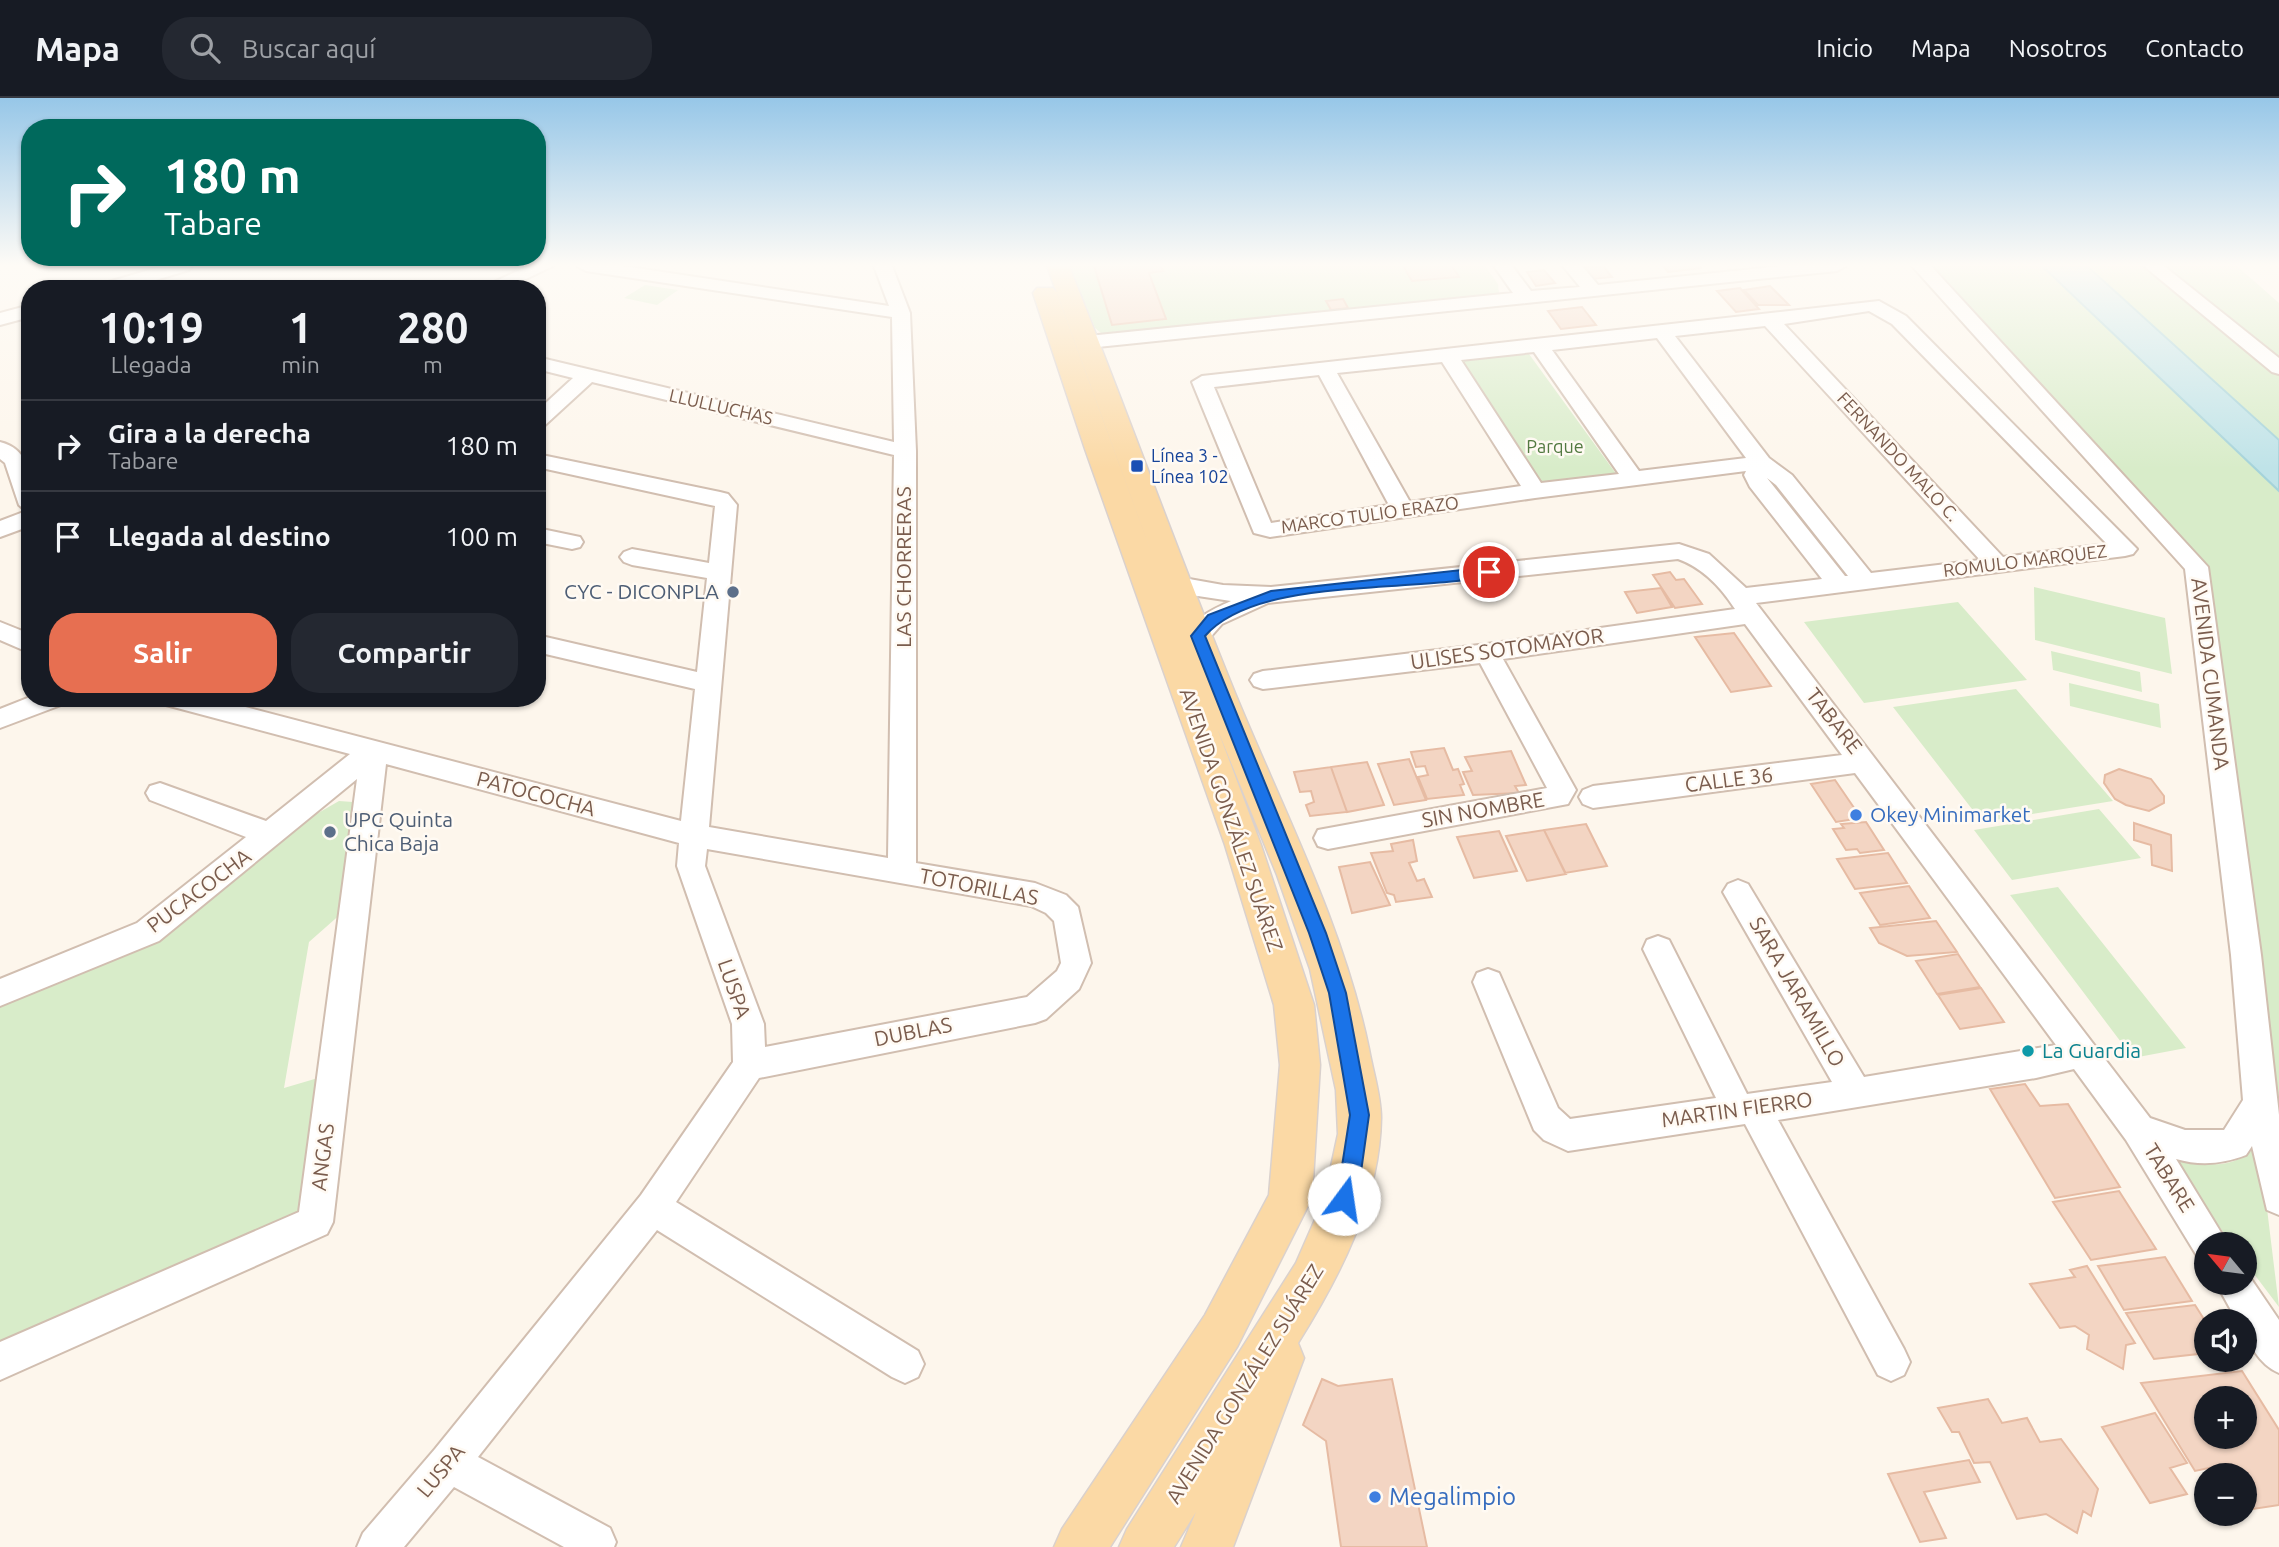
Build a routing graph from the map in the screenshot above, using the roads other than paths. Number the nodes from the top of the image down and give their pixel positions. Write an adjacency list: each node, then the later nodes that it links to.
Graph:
1 (902, 334): 20 (street, LAS CHORRERAS)
2 (1059, 334): 80 (main road, AVENIDA GONZÁLEZ SUÁREZ)
3 (1085, 334): 11 (main road, AVENIDA GONZÁLEZ SUÁREZ)
4 (1171, 334): 11 (street)
5 (1648, 334): 12 (street, MARCO TULIO ERAZO)
6 (1663, 334): 22 (street)
7 (1783, 334): 32 (street, FERNANDO MALO C.)
8 (1912, 334): 32 (street, ROMULO MARQUEZ)
9 (1983, 334): 65 (street, AVENIDA CUMANDA)
10 (2237, 334): 16 (street)
11 (1088, 342): 35 (main road, AVENIDA GONZÁLEZ SUÁREZ)
12 (1540, 346): 13 (street, MARCO TULIO ERAZO); 24 (street)
13 (1447, 355): 15 (street, MARCO TULIO ERAZO); 25 (street)
14 (546, 365): 17 (street, LLULLUCHAS)
15 (1324, 368): 26 (street); 26 (street, MARCO TULIO ERAZO)
16 (2279, 368)
17 (588, 375): 18 (street); 20 (street, LLULLUCHAS)
18 (546, 414)
19 (0, 448): 23 (street)
20 (905, 451): 56 (street, LAS CHORRERAS)
21 (546, 462): 33 (street, LUSPA)
22 (1761, 463): 24 (street, MARCO TULIO ERAZO); 34 (street); 36 (street)
23 (21, 478)
24 (1634, 480): 25 (street, MARCO TULIO ERAZO)
25 (1535, 491): 26 (street, MARCO TULIO ERAZO)
26 (1403, 510)
27 (21, 521): 28 (street)
28 (0, 530)
29 (546, 537): 30 (street)
30 (572, 541)
31 (632, 557): 33 (street)
32 (1997, 564): 34 (street, ROMULO MARQUEZ)
33 (718, 572): 45 (street, LUSPA)
34 (1866, 583): 36 (street, ROMULO MARQUEZ)
35 (1178, 585): 37 (street, TABARE); 40 (main road, AVENIDA GONZÁLEZ SUÁREZ)
36 (1840, 586): 38 (street, ROMULO MARQUEZ)
37 (1271, 595): 38 (street, TABARE); 40 (street, TABARE)
38 (1746, 606): 43 (street, ULISES SOTOMAYOR); 50 (street, TABARE)
39 (0, 630): 41 (street)
40 (1198, 636): 71 (main road, AVENIDA GONZÁLEZ SUÁREZ)
41 (21, 640)
42 (546, 645): 45 (street)
43 (1487, 653): 44 (street, ULISES SOTOMAYOR); 55 (street, SIN NOMBRE)
44 (1263, 680)
45 (706, 683): 54 (street, LUSPA)
46 (30, 707): 48 (street)
47 (209, 707): 49 (street, PATOCOCHA)
48 (0, 719)
49 (374, 750): 53 (street, PUCACOCHA); 54 (street, PATOCOCHA); 74 (street, ANGAS)
50 (1865, 762): 52 (street, CALLE 36); 62 (street, TABARE)
51 (160, 793): 53 (street)
52 (1592, 797)
53 (272, 835): 61 (street, PUCACOCHA)
54 (692, 835): 56 (street, PATOCOCHA); 63 (street, LUSPA)
55 (1328, 838)
56 (902, 872): 59 (street, TOTORILLAS)
57 (1738, 892): 64 (street, SARA JARAMILLO)
58 (1658, 949): 66 (street)
59 (1068, 980): 63 (street, DUBLAS)
60 (1488, 982): 66 (street, MARTIN FIERRO)
61 (0, 993)
62 (2078, 1054): 64 (street, MARTIN FIERRO); 67 (street, TABARE)
63 (748, 1065): 69 (street, LUSPA)
64 (1856, 1093): 66 (street, MARTIN FIERRO)
65 (2260, 1103): 67 (street); 68 (street, AVENIDA CUMANDA)
66 (1747, 1109): 75 (street)
67 (2137, 1129): 70 (street, TABARE)
68 (2279, 1198)
69 (653, 1207): 76 (street); 77 (street, LUSPA)
70 (2202, 1232)
71 (1312, 1279): 81 (main road, AVENIDA GONZÁLEZ SUÁREZ); 82 (main road)
72 (2242, 1295): 73 (street)
73 (2279, 1354)
74 (0, 1361)
75 (1891, 1362)
76 (905, 1364)
77 (449, 1463): 78 (street); 79 (street, LUSPA)
78 (596, 1542)
79 (377, 1547)
80 (1080, 1547)
81 (1145, 1547)
82 (1207, 1547)

